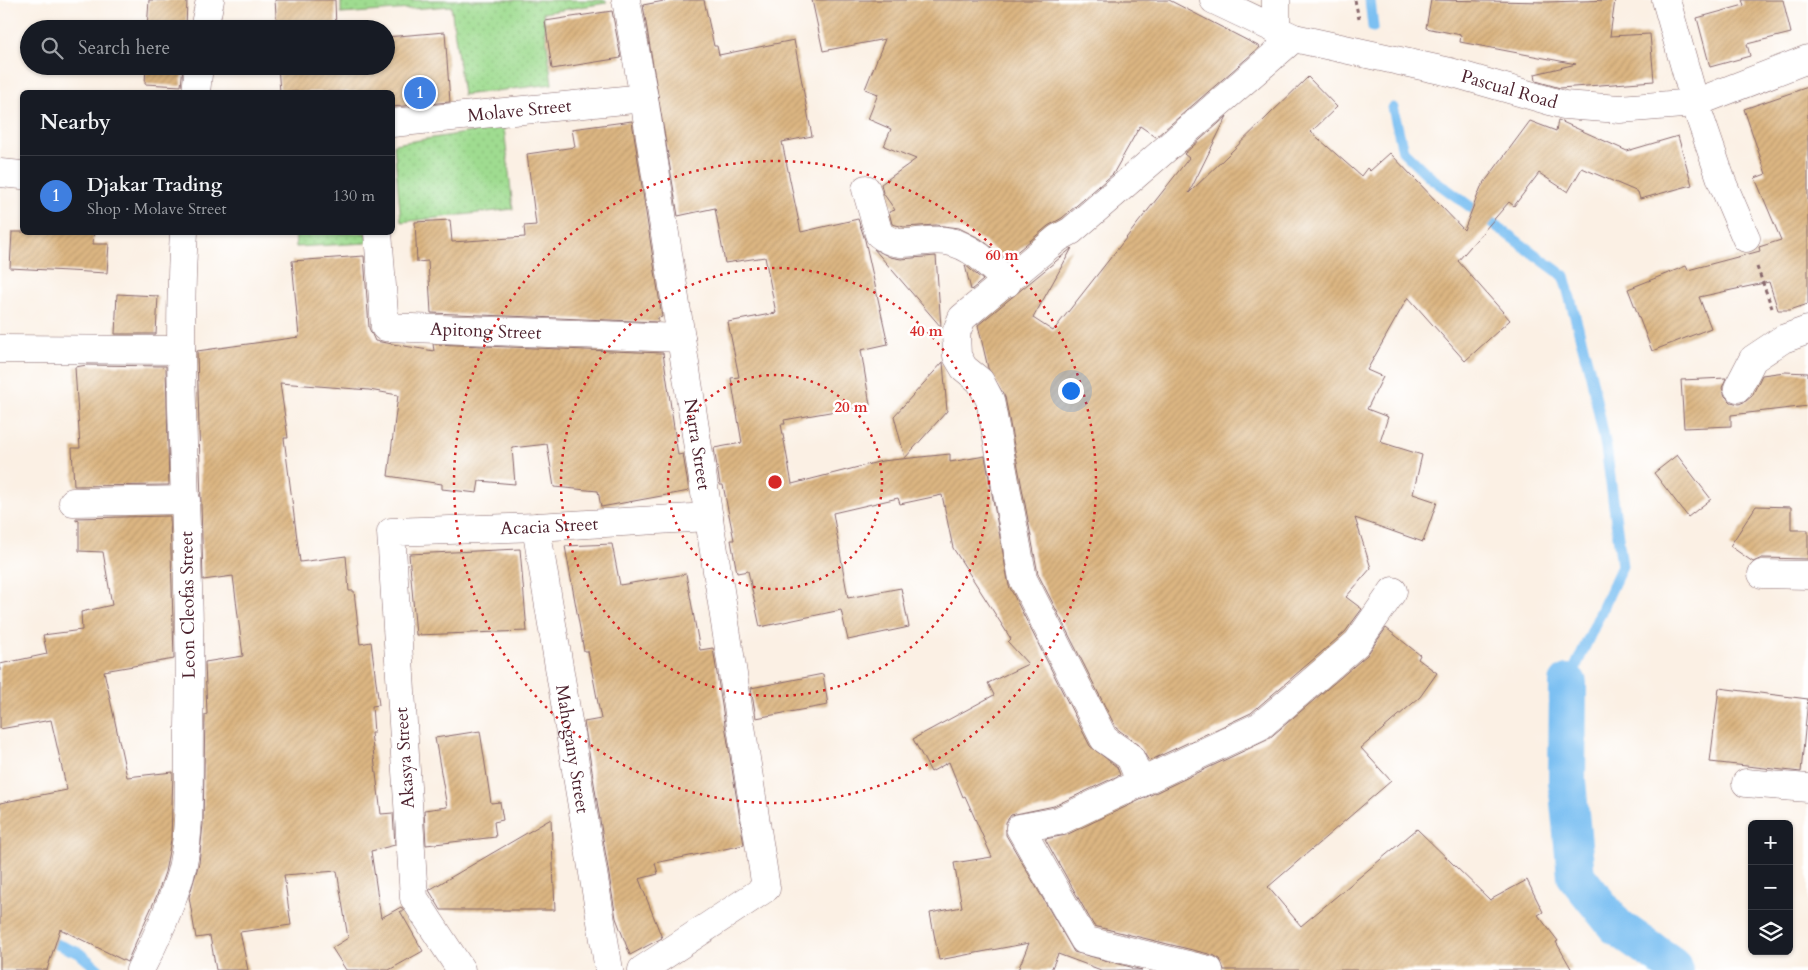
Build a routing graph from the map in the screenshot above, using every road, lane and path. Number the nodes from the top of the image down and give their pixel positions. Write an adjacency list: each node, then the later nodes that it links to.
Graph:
1 (210, 0): 6 (street)
2 (626, 0): 11 (street, Narra Street)
3 (1214, 0): 7 (street, Pascual Road)
4 (1276, 0): 7 (street)
5 (1666, 0): 12 (street)
6 (206, 20)
7 (1285, 34): 12 (street, Pascual Road); 20 (street)
8 (1808, 60): 12 (street, Pascual Road)
9 (198, 75): 10 (street)
10 (196, 90)
11 (644, 98): 13 (street, Molave Street); 22 (street, Narra Street)
12 (1694, 103): 19 (street)
13 (395, 123)
14 (0, 173): 15 (street)
15 (20, 175)
16 (866, 188): 20 (street)
17 (184, 235): 24 (street, Leon Cleofas Street)
18 (378, 235): 22 (street, Apitong Street)
19 (1746, 238): 21 (path)
20 (1007, 283): 34 (street)
21 (1796, 335): 25 (street)
22 (681, 338): 28 (street, Narra Street)
23 (0, 349): 24 (street)
24 (181, 350): 26 (street, Leon Cleofas Street)
25 (1738, 388)
26 (186, 500): 27 (street); 37 (street, Leon Cleofas Street)
27 (74, 502)
28 (709, 517): 29 (street, Acacia Street); 40 (street, Narra Street)
29 (536, 527): 30 (street, Acacia Street); 39 (street, Mahogany Street)
30 (391, 532): 38 (street, Akasya Street)
31 (1762, 574): 32 (street)
32 (1808, 575)
33 (1393, 591): 34 (street)
34 (1141, 783): 41 (street)
35 (1746, 783): 36 (street)
36 (1808, 788)
37 (140, 970)
38 (461, 970)
39 (609, 970)
40 (642, 970)
41 (1209, 970)

